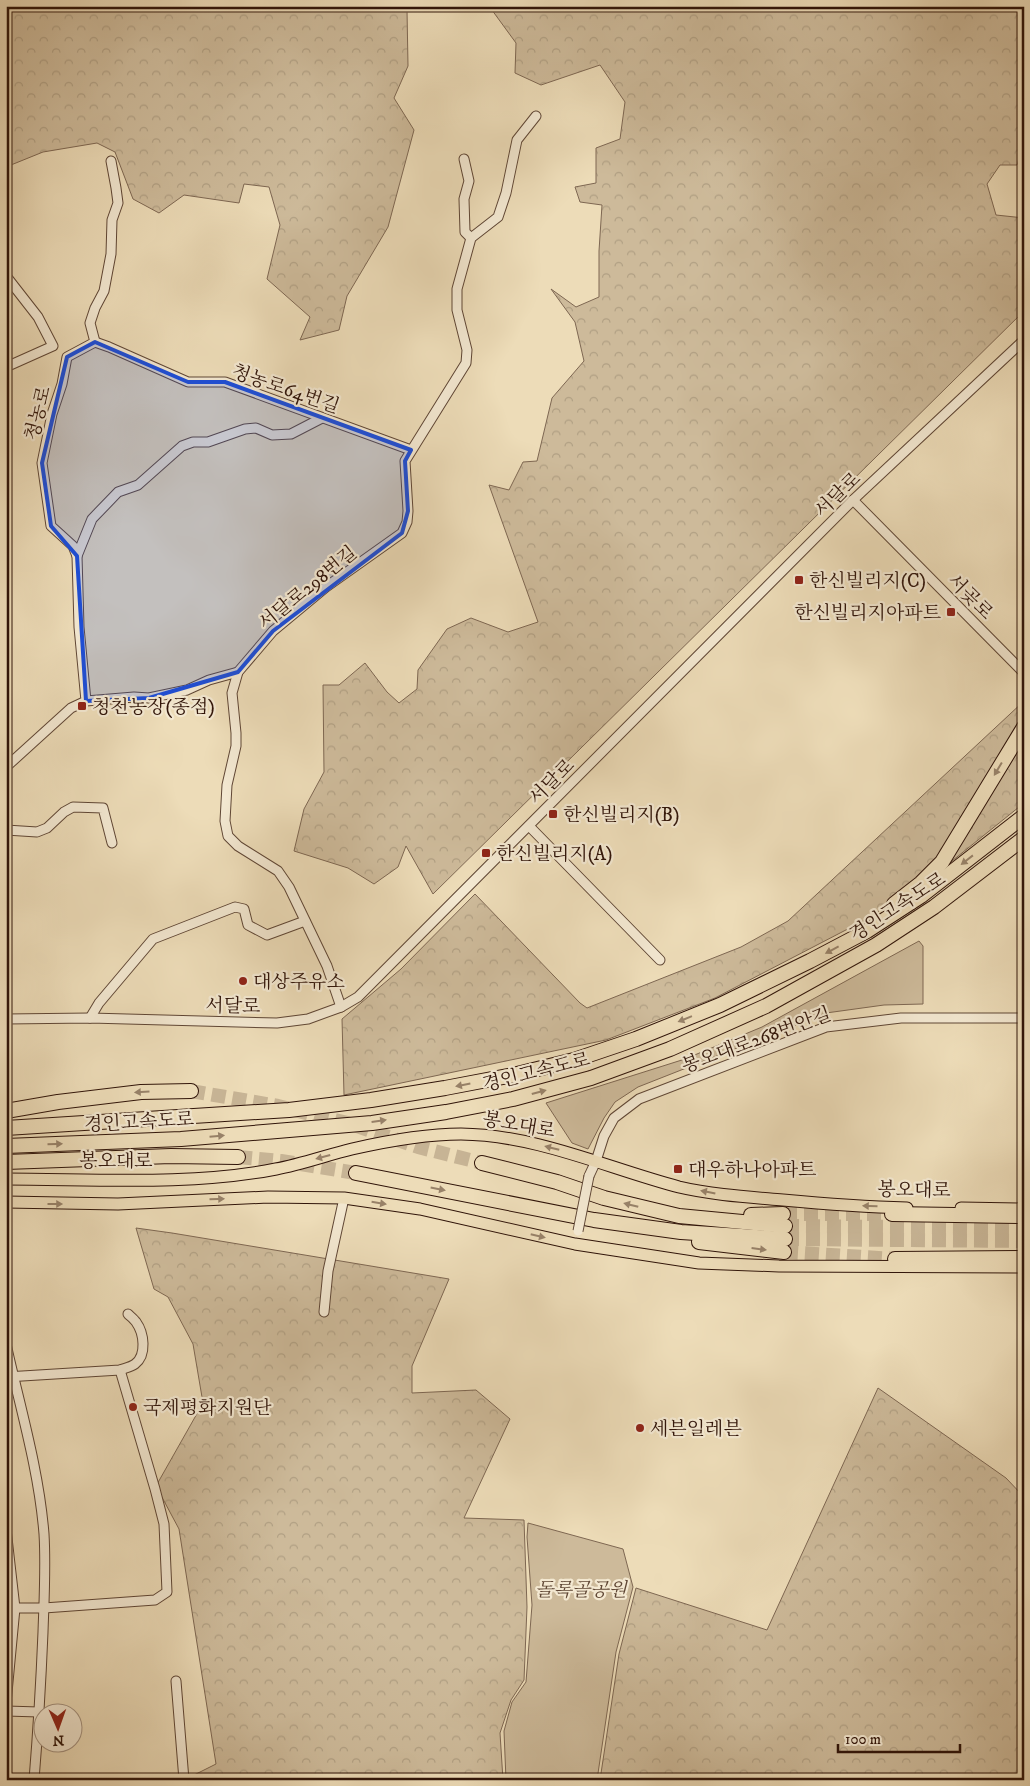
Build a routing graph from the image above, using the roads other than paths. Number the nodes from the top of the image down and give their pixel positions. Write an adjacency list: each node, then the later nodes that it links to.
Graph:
1 (536, 116): 4 (street)
2 (464, 159): 4 (street)
3 (111, 161): 7 (street)
4 (471, 238): 12 (street, 서달로298번길)
5 (6, 276): 8 (street)
6 (1024, 340): 13 (street, 서달로)
7 (95, 342): 9 (street); 11 (street, 청농로64번길)
8 (53, 346): 9 (street); 10 (street)
9 (67, 357): 14 (street, 청농로)
10 (6, 367)
11 (322, 418): 12 (street, 청농로64번길); 14 (street)
12 (411, 450): 15 (street, 서달로298번길)
13 (854, 500): 16 (street, 서곶로); 21 (street, 서달로)
14 (77, 556): 17 (street)
15 (238, 672): 17 (street); 25 (street, 서달로298번길)
16 (1024, 673)
17 (86, 701): 19 (street)
18 (1024, 727): 26 (highway, one-way to 26)
19 (6, 767)
20 (1024, 816): 26 (highway, 경인고속도로, one-way to 26)
21 (529, 826): 27 (street); 28 (street, 서달로)
22 (6, 830): 24 (street)
23 (1020, 841): 35 (highway, 경인고속도로, one-way to 23)
24 (112, 843)
25 (305, 922): 28 (street, 서달로298번길); 30 (street)
26 (867, 931): 34 (highway, 경인고속도로, one-way to 34)
27 (660, 960)
28 (341, 1007): 30 (street, 서달로)
29 (6, 1018): 30 (street, 서달로)
30 (90, 1018)
31 (1024, 1018): 37 (street, 봉오대로268번안길)
32 (191, 1091): 33 (highway, one-way to 33)
33 (6, 1111)
34 (6, 1128)
35 (6, 1146)
36 (238, 1157): 38 (highway)
37 (596, 1161): 41 (main road, 봉오대로, one-way to 41); 44 (main road, 봉오대로, one-way to 37); 47 (street, 봉오대로268번안길, bridge)
38 (6, 1162)
39 (482, 1163): 40 (highway, one-way to 39)
40 (356, 1174)
41 (6, 1179)
42 (344, 1198): 43 (main road, one-way to 42); 47 (main road, one-way to 47); 51 (street)
43 (6, 1202)
44 (1024, 1209)
45 (892, 1214): 46 (highway)
46 (1024, 1216)
47 (575, 1244): 50 (main road)
48 (1024, 1258): 49 (highway)
49 (895, 1259)
50 (1024, 1267)
51 (324, 1312)
52 (128, 1314): 54 (street)
53 (6, 1344): 55 (street)
54 (120, 1370): 55 (street); 58 (street)
55 (10, 1377): 58 (street)
56 (6, 1529): 57 (street)
57 (11, 1608): 58 (street); 60 (street)
58 (44, 1608): 61 (street)
59 (176, 1681): 66 (street)
60 (6, 1703)
61 (39, 1704)
62 (6, 1710): 63 (street)
63 (32, 1712)
64 (36, 1754): 65 (street)
65 (34, 1780)
66 (184, 1780)

